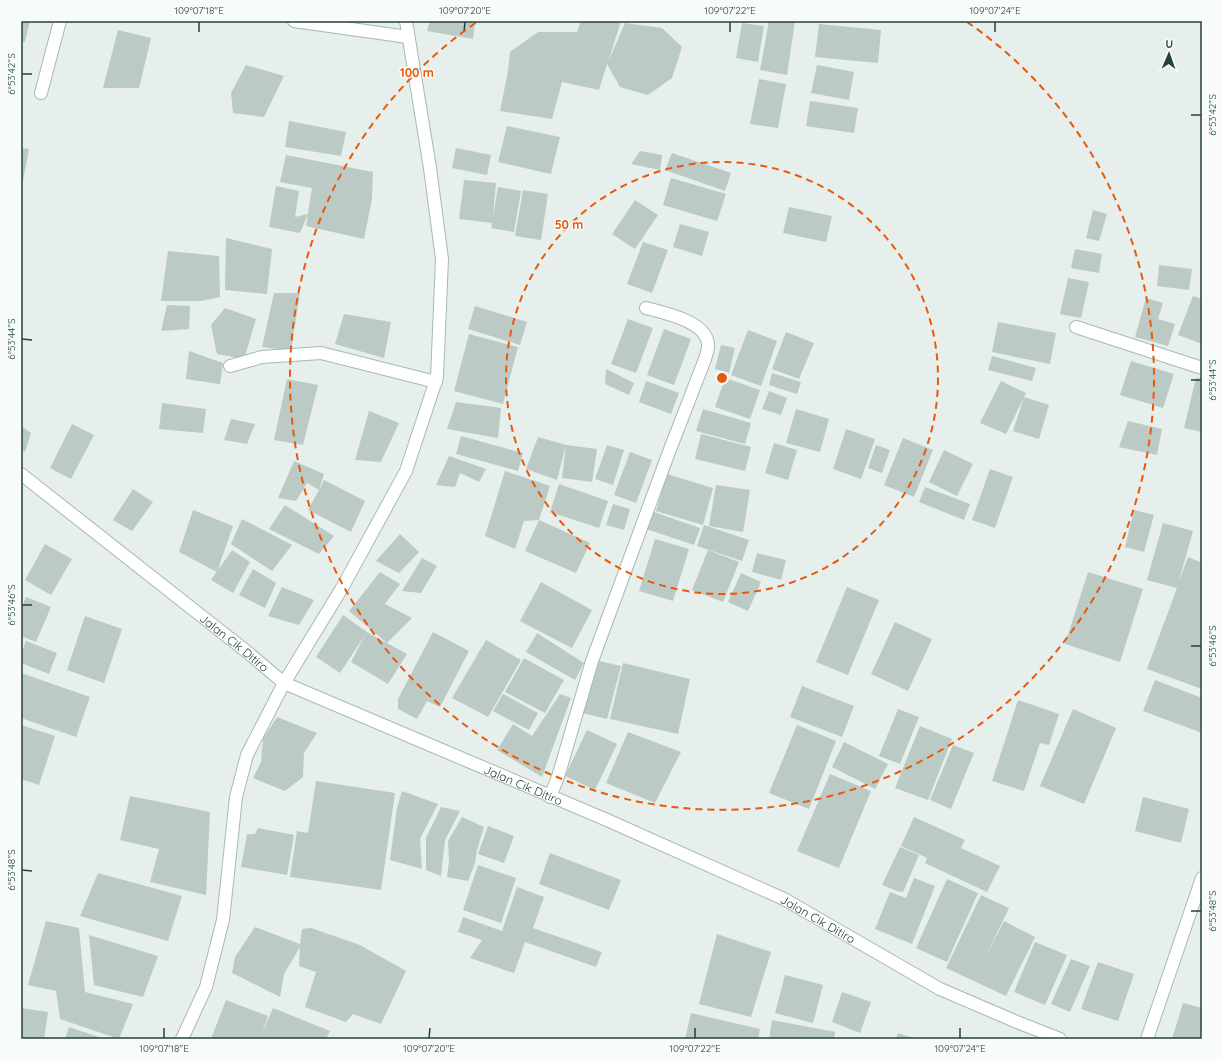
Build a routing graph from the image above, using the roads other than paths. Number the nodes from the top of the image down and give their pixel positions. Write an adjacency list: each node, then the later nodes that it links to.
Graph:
1 (60, 21): 5 (street)
2 (294, 21): 4 (street)
3 (406, 21): 4 (street)
4 (408, 37): 10 (street)
5 (41, 93)
6 (646, 308): 13 (street)
7 (1076, 327): 9 (street)
8 (230, 366): 10 (street)
9 (1202, 368)
10 (436, 382): 12 (street)
11 (21, 474): 12 (street, Jalan Cik Ditiro)
12 (284, 683): 13 (street, Jalan Cik Ditiro); 15 (street)
13 (550, 797): 16 (street, Jalan Cik Ditiro)
14 (1202, 878): 17 (street)
15 (182, 1039)
16 (1060, 1039)
17 (1147, 1039)

